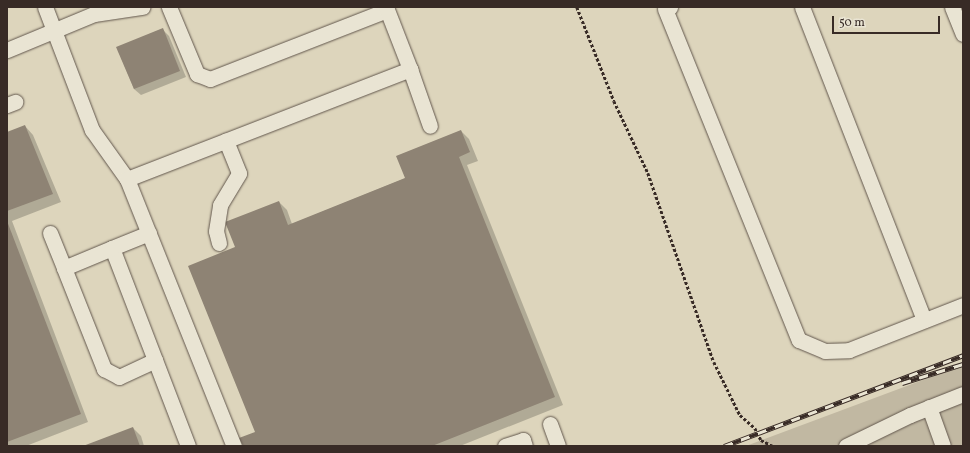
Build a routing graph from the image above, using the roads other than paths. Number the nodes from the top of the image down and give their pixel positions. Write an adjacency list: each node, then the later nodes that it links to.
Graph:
1 (45, 7): 8 (street)
2 (142, 7): 8 (street)
3 (169, 7): 7 (street)
4 (670, 7): 21 (street)
5 (802, 7): 21 (street)
6 (952, 7): 9 (street)
7 (386, 8): 11 (street)
8 (56, 32): 10 (street); 14 (street)
9 (963, 34)
10 (7, 50)
11 (410, 69): 12 (street); 13 (street)
12 (430, 126)
13 (226, 140): 14 (street); 17 (street)
14 (127, 179): 16 (street)
15 (50, 233): 19 (street)
16 (149, 233): 18 (street); 28 (street)
17 (219, 243)
18 (112, 248): 19 (street); 22 (street)
19 (64, 268): 22 (street)
20 (963, 305): 21 (street)
21 (924, 320)
22 (155, 360): 27 (street)
23 (963, 394): 24 (street)
24 (929, 407): 26 (street); 33 (street)
25 (550, 424): 31 (street)
26 (865, 442): 32 (street)
27 (188, 446)
28 (234, 446)
29 (506, 446): 30 (street)
30 (525, 446)
31 (558, 446)
32 (846, 446)
33 (943, 446)

